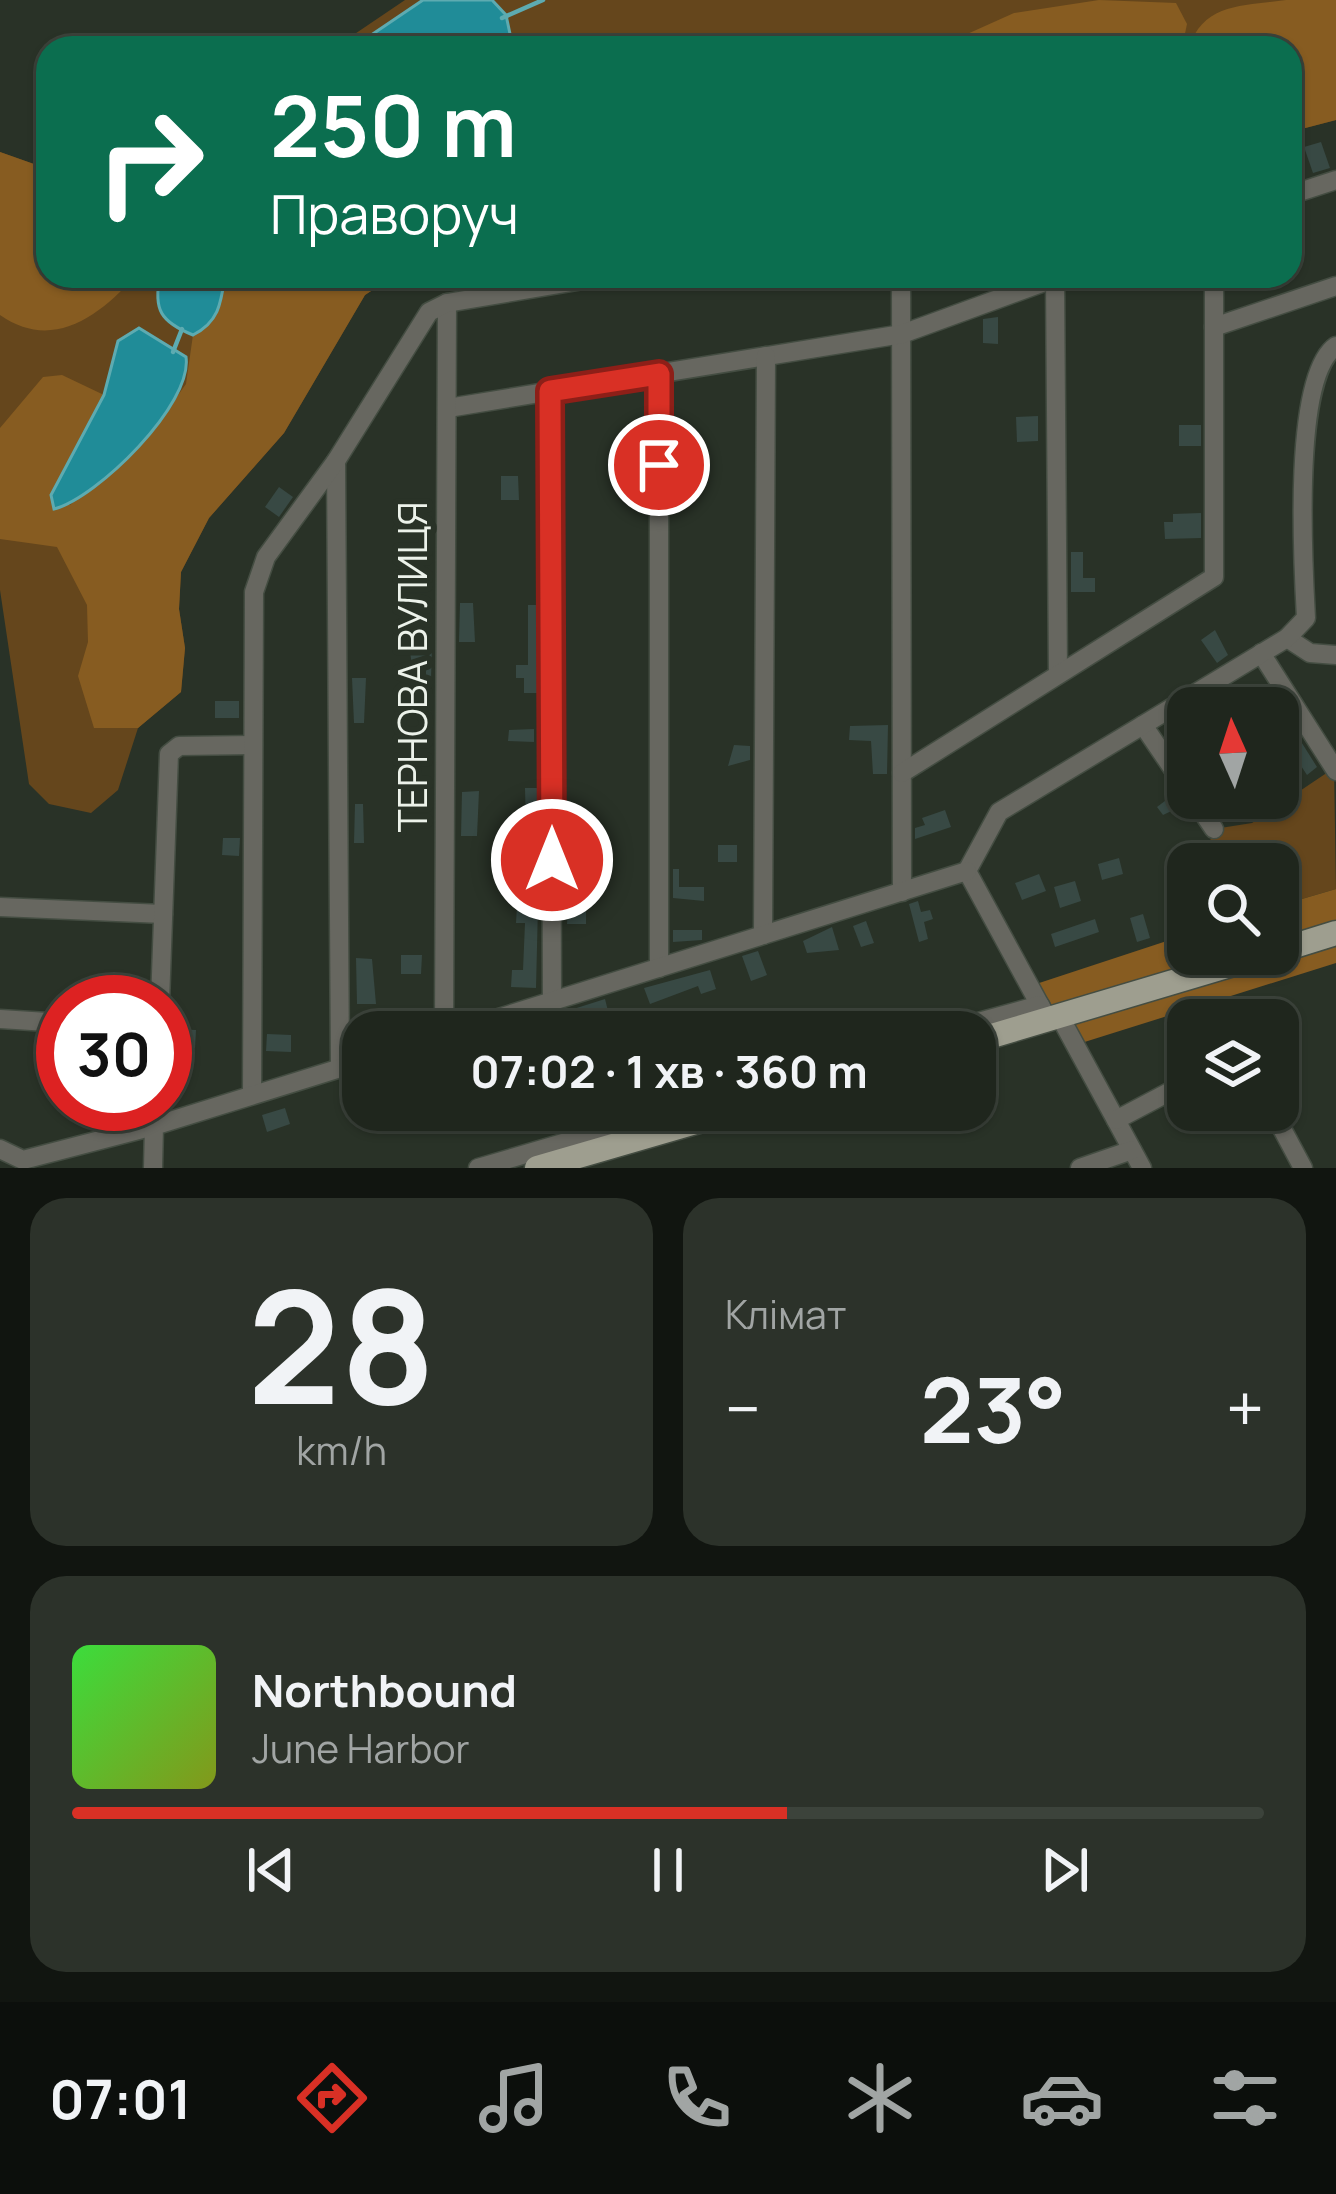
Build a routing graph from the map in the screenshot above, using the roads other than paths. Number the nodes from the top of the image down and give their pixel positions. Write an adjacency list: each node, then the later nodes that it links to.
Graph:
1 (1336, 180): 2 (street)
2 (1302, 191)
3 (1336, 286): 10 (street)
4 (536, 288): 9 (street)
5 (901, 288): 11 (street)
6 (1028, 288): 11 (street)
7 (1058, 288): 21 (street)
8 (1214, 288): 10 (street)
9 (447, 303): 16 (street, ТЕРНОВА ВУЛИЦЯ); 17 (street)
10 (1214, 327): 21 (street)
11 (902, 334): 13 (street); 26 (street)
12 (1336, 346): 18 (street)
13 (766, 356): 14 (street); 34 (street)
14 (659, 374): 15 (street); 36 (street)
15 (550, 391): 16 (street); 39 (street)
16 (448, 408): 40 (street, ТЕРНОВА ВУЛИЦЯ)
17 (336, 461): 23 (street); 47 (street)
18 (1288, 638): 19 (street); 20 (street)
19 (1261, 653): 22 (street); 25 (street)
20 (1336, 655)
21 (1058, 674): 26 (street)
22 (1143, 725): 24 (street); 29 (street)
23 (253, 745): 32 (street); 49 (street)
24 (1167, 761)
25 (1336, 771)
26 (902, 773): 30 (street)
27 (1207, 819): 28 (street)
28 (1214, 829)
29 (967, 871): 30 (street); 42 (street)
30 (902, 892): 34 (street)
31 (0, 907): 32 (street)
32 (163, 914): 37 (street)
33 (1336, 933): 35 (street)
34 (764, 935): 36 (street)
35 (1299, 944)
36 (659, 968): 39 (street)
37 (161, 975)
38 (1191, 975): 42 (street)
39 (552, 1001): 41 (street)
40 (444, 1011)
41 (520, 1011)
42 (1049, 1014): 45 (street); 46 (main road); 51 (street)
43 (0, 1019): 44 (street)
44 (36, 1021)
45 (996, 1023)
46 (996, 1033)
47 (340, 1068): 49 (street)
48 (1167, 1093): 51 (street)
49 (252, 1095): 50 (street)
50 (192, 1114)
51 (1116, 1120): 58 (street)
52 (135, 1131): 57 (street)
53 (154, 1131): 59 (street)
54 (604, 1131): 60 (street)
55 (665, 1131): 61 (main road)
56 (1283, 1131): 63 (street)
57 (0, 1149)
58 (1137, 1159): 62 (street)
59 (153, 1168)
60 (478, 1168)
61 (537, 1168)
62 (1080, 1168)
63 (1303, 1168)

